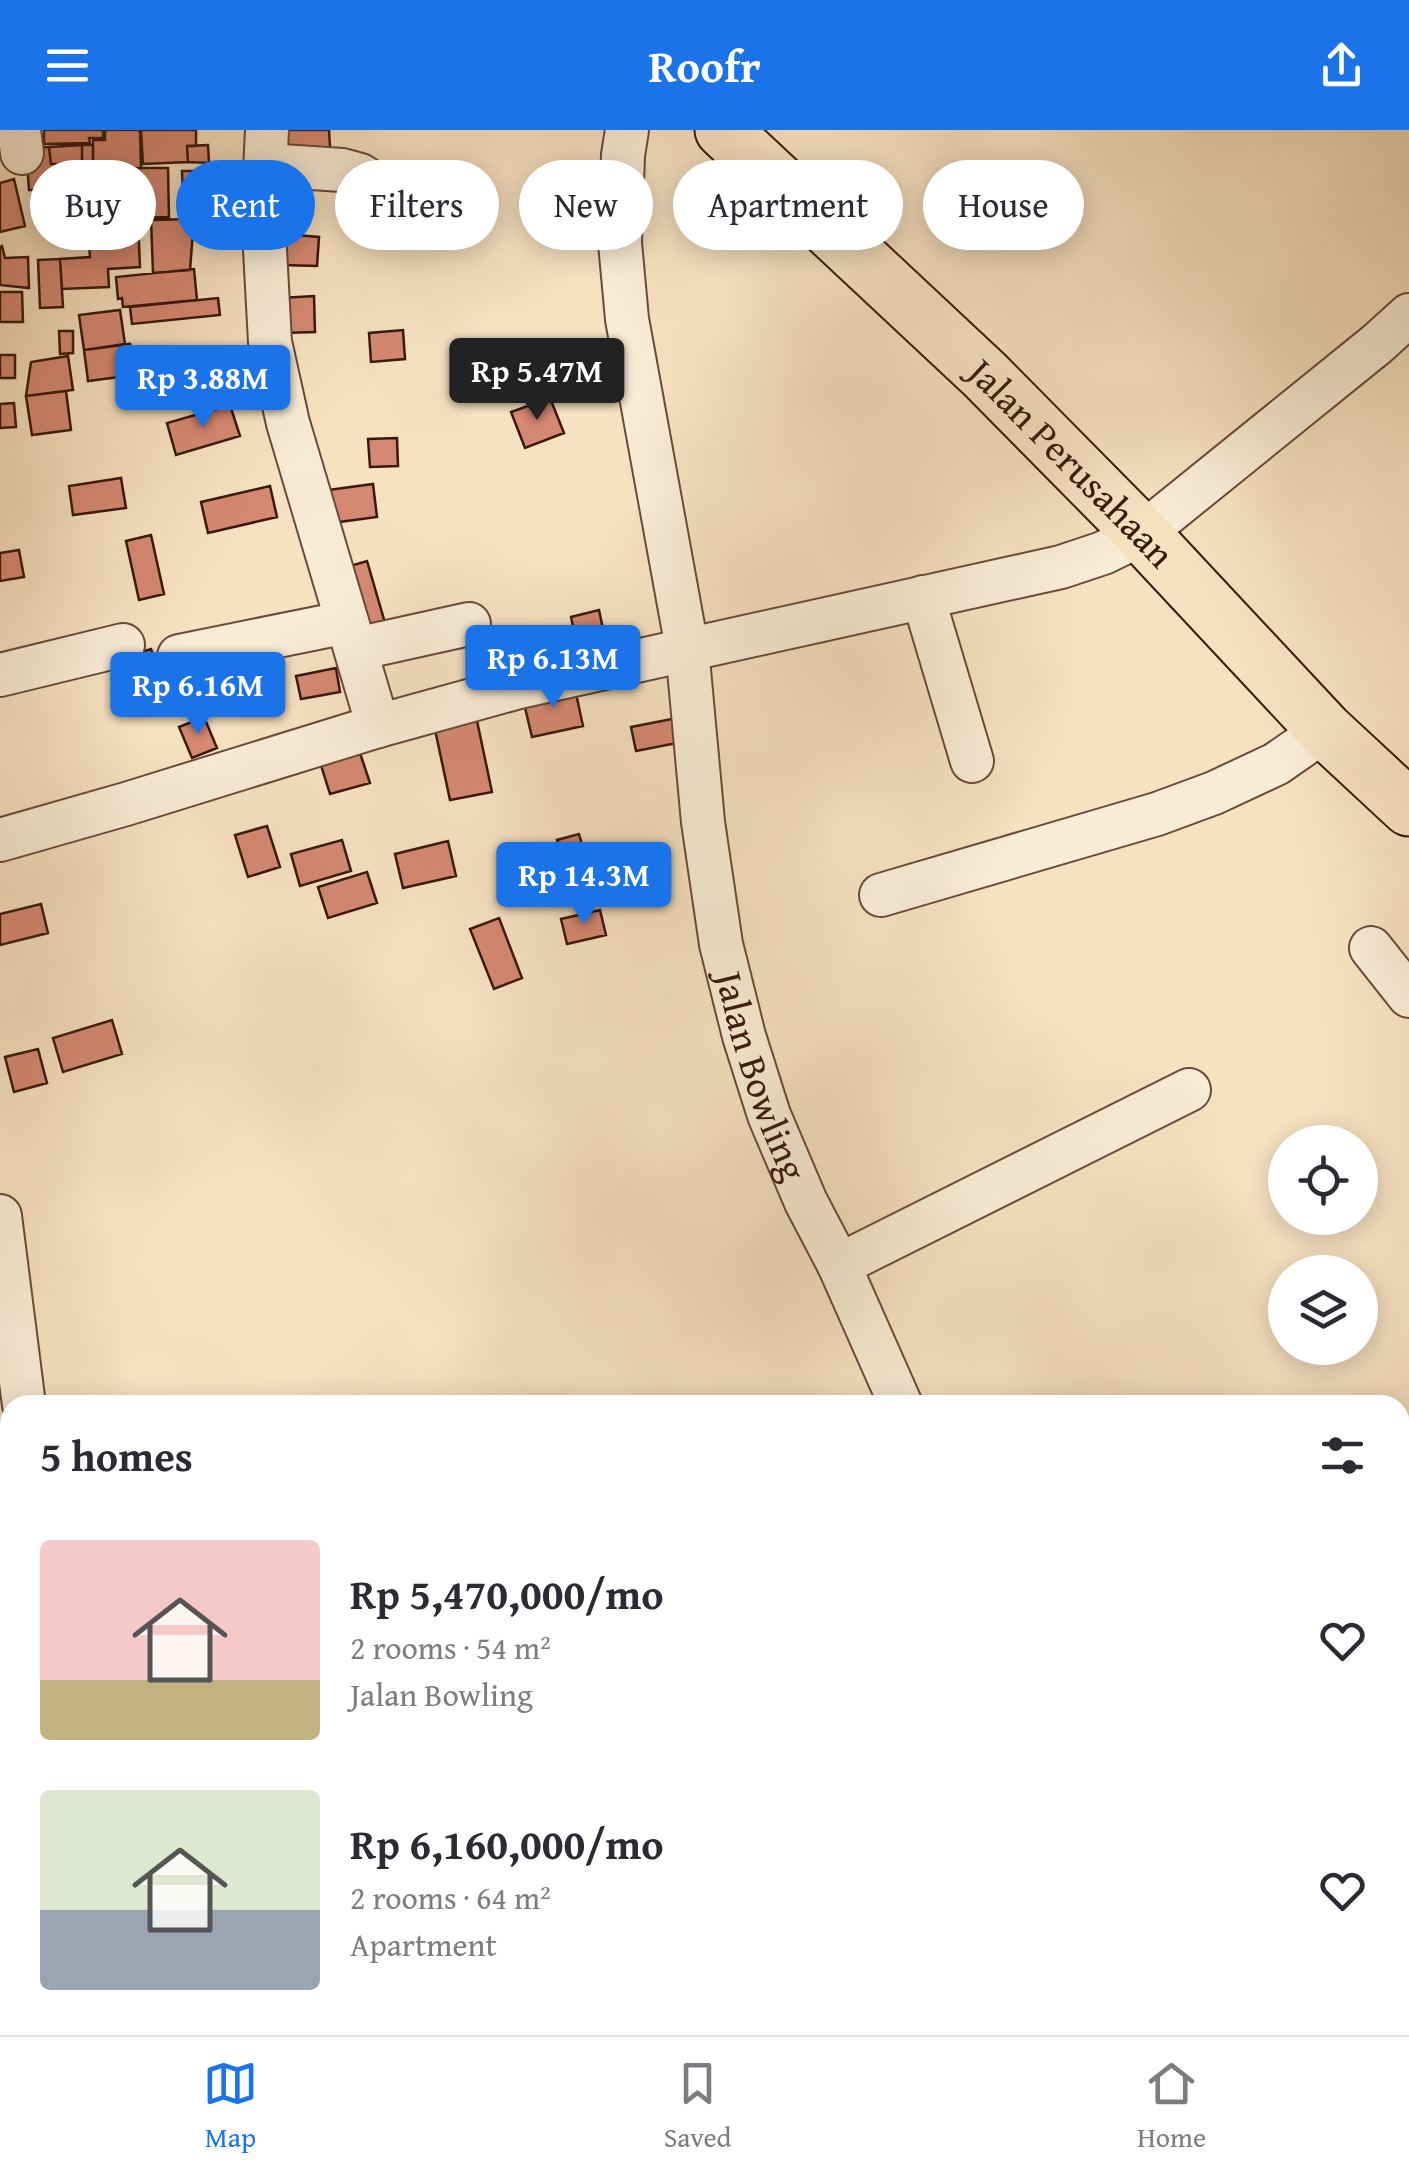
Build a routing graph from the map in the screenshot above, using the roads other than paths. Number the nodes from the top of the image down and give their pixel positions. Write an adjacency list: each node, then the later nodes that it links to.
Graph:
1 (627, 130): 11 (street, Jalan Bowling)
2 (724, 130): 6 (main road, Jalan Perusahaan)
3 (266, 148): 4 (street); 9 (street)
4 (335, 168)
5 (1409, 315): 6 (street)
6 (1142, 534): 7 (street); 15 (main road, Jalan Perusahaan)
7 (923, 597): 11 (street); 16 (street)
8 (469, 624): 9 (street)
9 (352, 635): 12 (street); 14 (street)
10 (123, 645): 13 (street)
11 (687, 648): 14 (street); 24 (street, Jalan Bowling)
12 (180, 656)
13 (0, 675)
14 (378, 726): 18 (street)
15 (1325, 730): 17 (main road, Jalan Perusahaan); 19 (street)
16 (972, 762)
17 (1409, 808)
18 (0, 840)
19 (880, 895)
20 (1371, 948): 21 (street)
21 (1409, 996)
22 (1189, 1090): 24 (street)
23 (0, 1216): 25 (street)
24 (839, 1265): 26 (street, Jalan Bowling)
25 (23, 1395)
26 (897, 1395)

